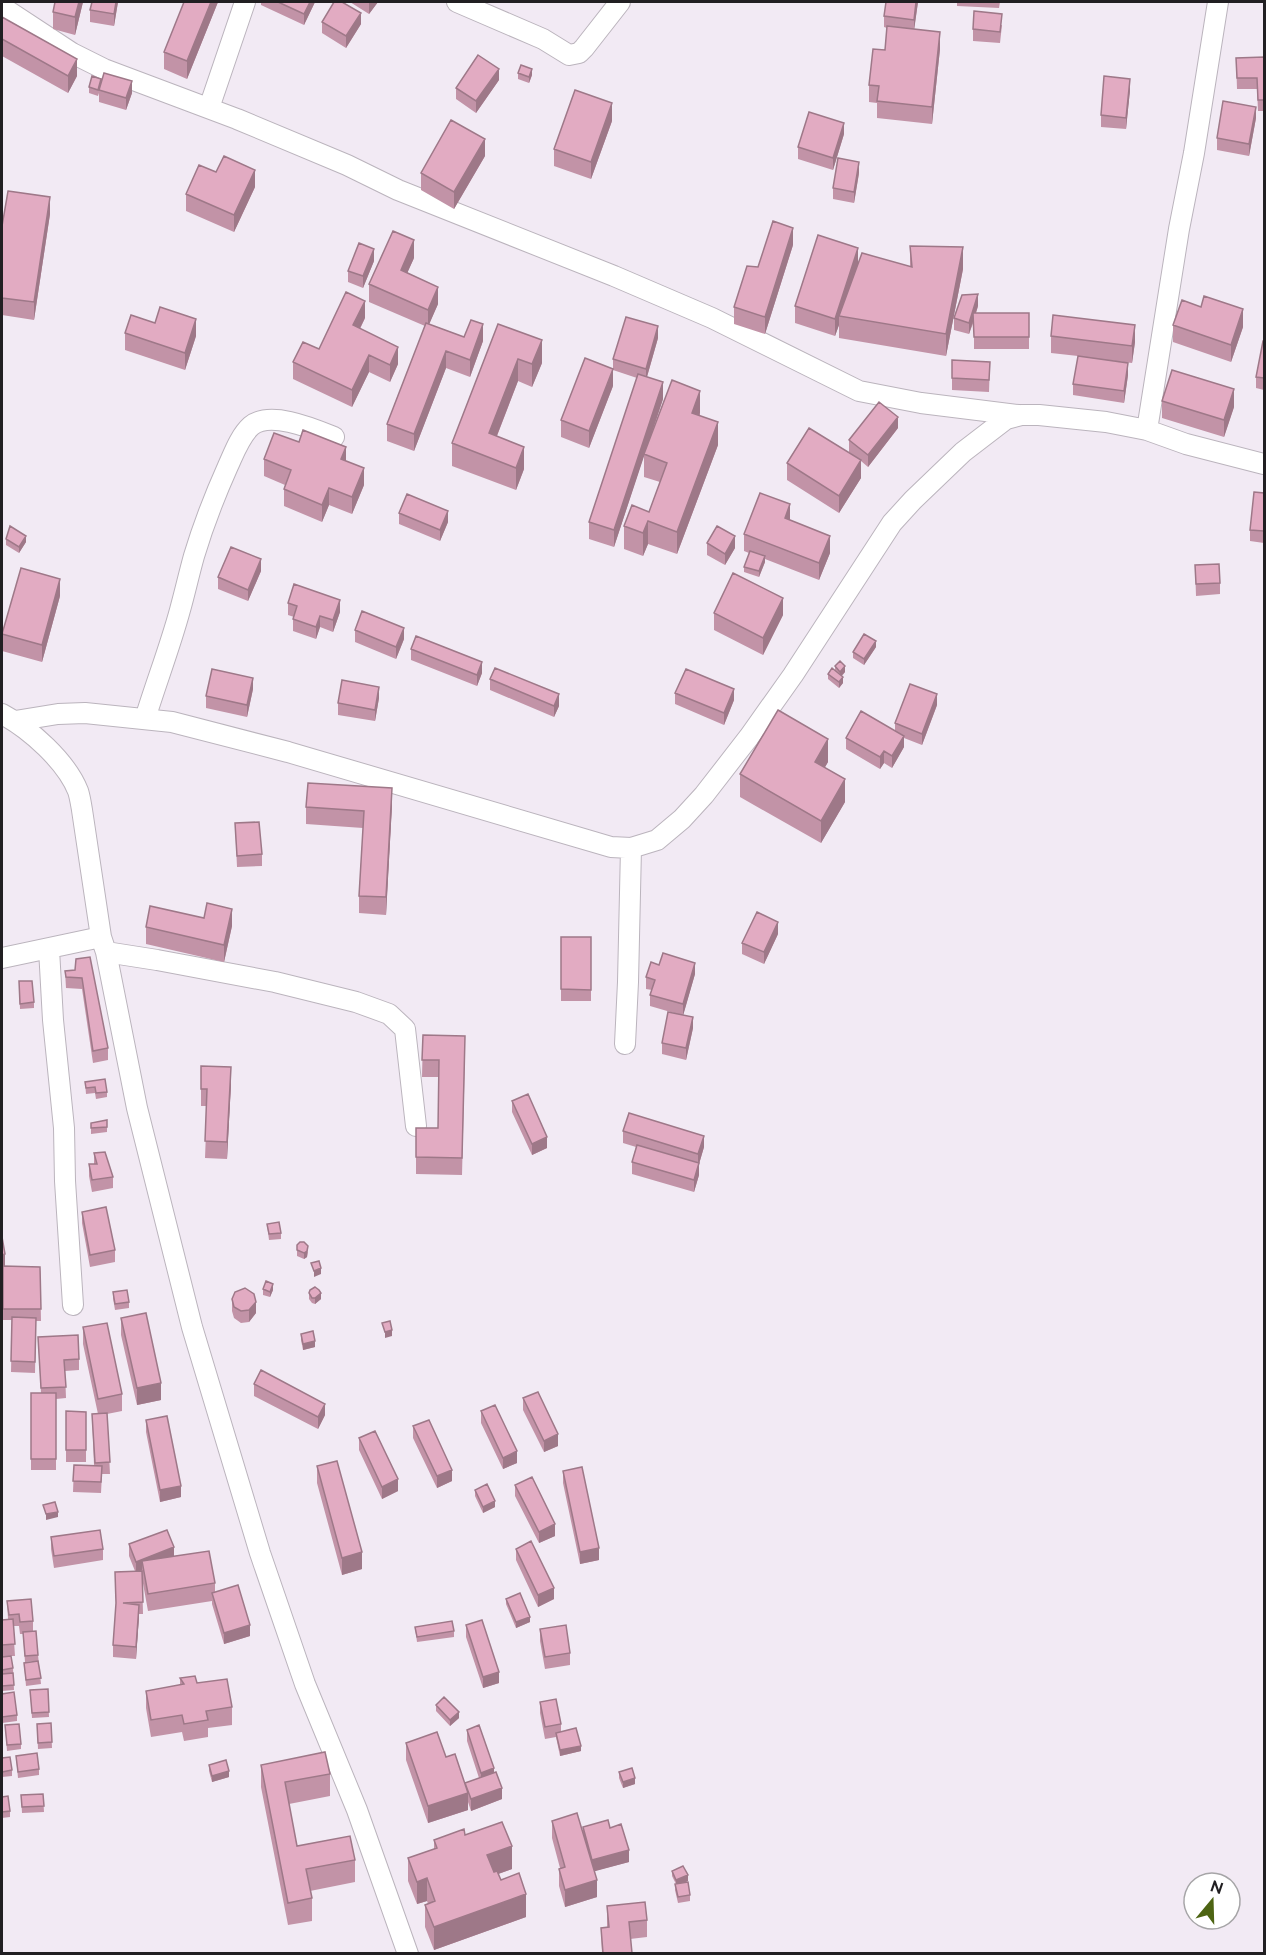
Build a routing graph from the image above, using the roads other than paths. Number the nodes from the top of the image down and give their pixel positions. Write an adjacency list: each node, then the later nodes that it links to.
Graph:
1 (245, 2): 6 (street)
2 (457, 2): 3 (street)
3 (620, 2)
4 (1218, 2): 8 (street)
5 (2, 7): 6 (street)
6 (208, 108): 7 (street)
7 (1021, 415): 8 (street); 13 (street)
8 (1147, 430): 10 (street)
9 (334, 437): 12 (street)
10 (1264, 464)
11 (8, 717): 12 (street); 14 (street)
12 (145, 719): 13 (street)
13 (631, 848): 17 (street)
14 (103, 945): 15 (street); 18 (street); 20 (street)
15 (49, 949): 16 (street); 19 (street)
16 (2, 958)
17 (625, 1044)
18 (416, 1126)
19 (72, 1305)
20 (408, 1953)

